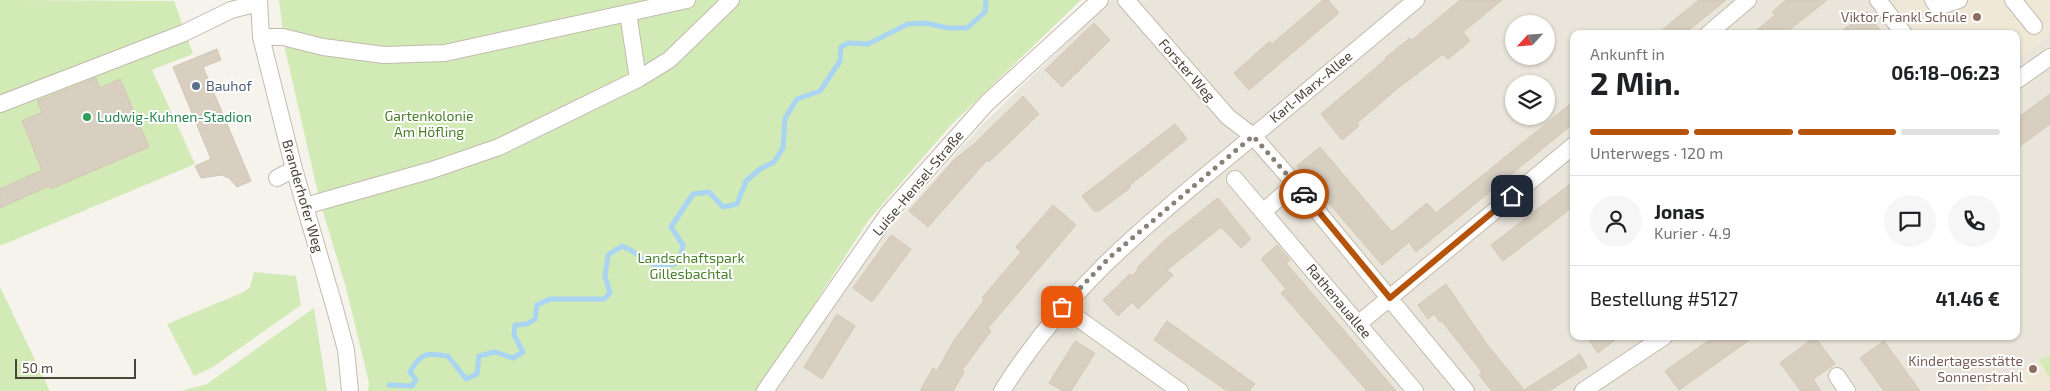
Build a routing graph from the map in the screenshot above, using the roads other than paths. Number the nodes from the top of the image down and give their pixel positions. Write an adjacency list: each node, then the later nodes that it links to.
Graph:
1 (687, 0): 12 (street)
2 (729, 0): 19 (street)
3 (1100, 0): 35 (street, Luise-Hensel-Straße)
4 (1126, 0): 21 (street, Forster Weg)
5 (1416, 0): 21 (street, Karl-Marx-Allee)
6 (1748, 0): 14 (street)
7 (1878, 0): 15 (street)
8 (1933, 0): 9 (street)
9 (1959, 0)
10 (2013, 0): 13 (street)
11 (259, 2): 16 (street, Branderhofer Weg); 20 (street)
12 (628, 13): 16 (street); 19 (street)
13 (2034, 26)
14 (1713, 30)
15 (1901, 30)
16 (261, 37): 23 (street, Branderhofer Weg)
17 (2050, 57): 18 (street)
18 (2020, 78)
19 (638, 79): 27 (street)
20 (0, 104)
21 (1253, 136): 26 (street); 30 (street, Karl-Marx-Allee)
22 (1570, 148): 29 (street)
23 (294, 169): 24 (street); 27 (street, Branderhofer Weg)
24 (277, 178)
25 (1235, 180): 28 (street, Rathenauallee)
26 (1296, 184): 28 (street); 29 (street)
27 (305, 206): 34 (street, Branderhofer Weg)
28 (1263, 212): 31 (street, Rathenauallee)
29 (1390, 298): 31 (street); 39 (street)
30 (1062, 307): 36 (street, Karl-Marx-Allee); 37 (street)
31 (1358, 324): 38 (street, Rathenauallee)
32 (1659, 340): 40 (street)
33 (1837, 376): 41 (street)
34 (350, 391)
35 (764, 391)
36 (1002, 391)
37 (1180, 391)
38 (1415, 391)
39 (1466, 391)
40 (1583, 391)
41 (1847, 391)

